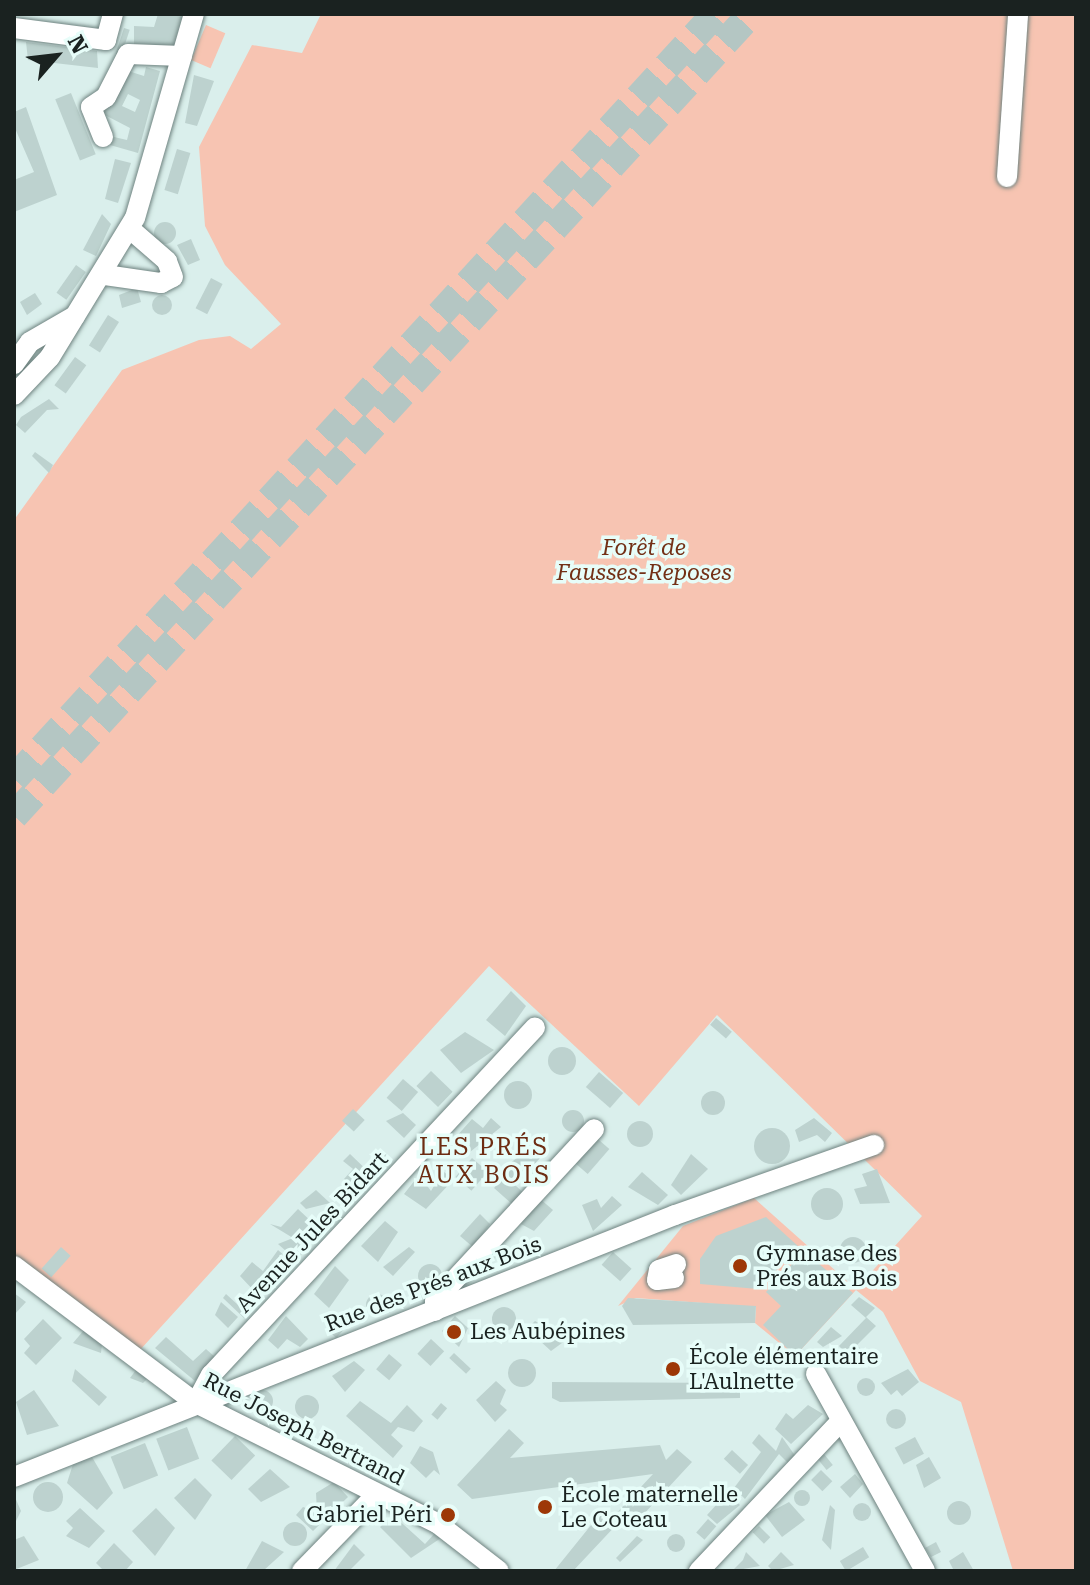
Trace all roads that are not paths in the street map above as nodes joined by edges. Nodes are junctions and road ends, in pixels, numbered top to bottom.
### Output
1 (113, 14) edge
2 (194, 14) edge
3 (1018, 14) edge
4 (14, 28) edge
5 (182, 56) junction
6 (103, 137) dead end
7 (1007, 177) dead end
8 (129, 228) junction
9 (105, 275) junction
10 (80, 313) junction
11 (14, 364) edge
12 (14, 395) edge
13 (535, 1028) dead end
14 (594, 1129) dead end
15 (874, 1145) dead end
16 (14, 1266) edge
17 (435, 1311) junction
18 (816, 1374) dead end
19 (196, 1403) junction
20 (840, 1422) junction
21 (14, 1477) edge
22 (377, 1494) junction
23 (494, 1569) edge
24 (302, 1571) edge
25 (699, 1571) edge
26 (925, 1571) edge

1 - 4 street
2 - 5 street
3 - 7 street
5 - 6 street
5 - 8 street
8 - 9 street
8 - 9 street
9 - 10 street
10 - 11 street
10 - 12 street
13 - 19 street, Avenue Jules Bidart
14 - 17 street
15 - 17 street, Rue des Prés aux Bois
16 - 19 street, Rue Joseph Bertrand
17 - 19 street, Rue des Prés aux Bois
18 - 20 street
19 - 21 street, Rue des Prés aux Bois
19 - 22 street, Rue Joseph Bertrand
20 - 25 street
20 - 26 street
22 - 23 street, Rue Joseph Bertrand
22 - 24 street

